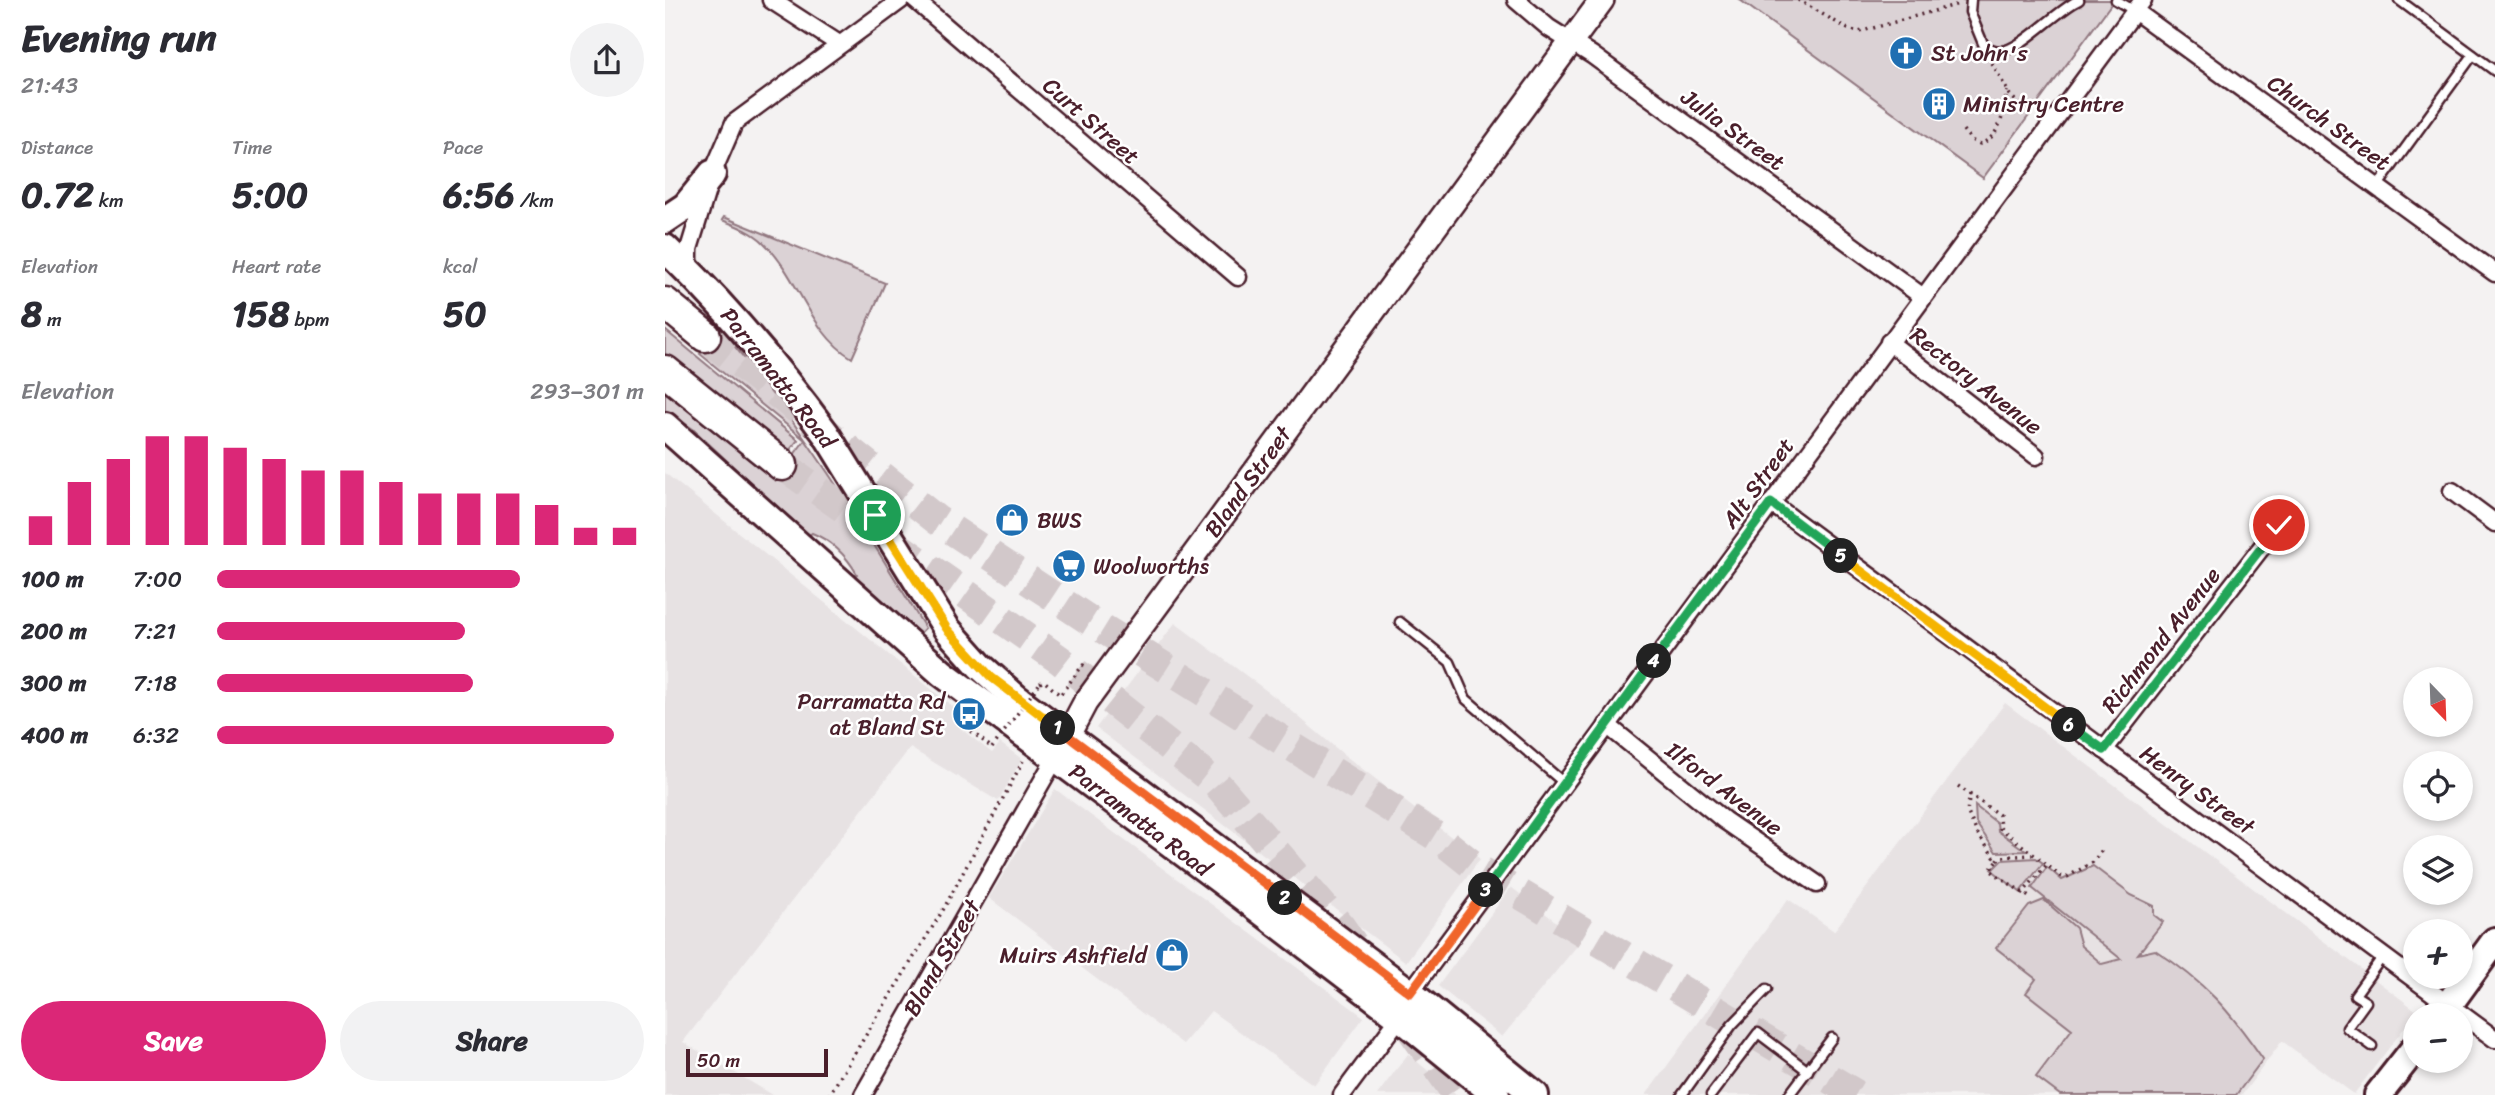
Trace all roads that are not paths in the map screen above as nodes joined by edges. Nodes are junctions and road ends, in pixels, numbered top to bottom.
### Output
1 (771, 0) edge
2 (901, 0) edge
3 (915, 0) edge
4 (1516, 0) edge
5 (1602, 0) edge
6 (1971, 0) edge
7 (2079, 0) edge
8 (2116, 0) edge
9 (2399, 0) edge
10 (2139, 6) edge
11 (1572, 42) junction
12 (839, 44) junction
13 (2473, 55) junction
14 (2495, 71) edge
15 (712, 174) junction
16 (2378, 187) junction
17 (665, 220) edge
18 (665, 248) edge
19 (689, 271) junction
20 (2495, 273) edge
21 (1238, 277) dead end
22 (1923, 297) junction
23 (665, 303) edge
24 (705, 336) tunnel mouth
25 (1889, 342) junction
26 (665, 371) edge
27 (665, 426) edge
28 (2036, 456) dead end
29 (782, 465) tunnel mouth
30 (2452, 491) dead end
31 (1771, 503) junction
32 (2495, 523) edge
33 (2279, 525) dead end
34 (1400, 622) dead end
35 (1607, 725) junction
36 (1062, 746) junction
37 (2104, 750) junction
38 (1564, 783) junction
39 (1817, 884) dead end
40 (2495, 941) edge
41 (2383, 956) junction
42 (1767, 989) dead end
43 (1410, 993) junction
44 (2437, 1003) edge
45 (2450, 1003) edge
46 (1400, 1017) junction
47 (2473, 1026) edge
48 (1832, 1038) dead end
49 (2495, 1039) edge
50 (2372, 1046) dead end
51 (2403, 1063) edge
52 (1808, 1071) junction
53 (863, 1095) edge
54 (1342, 1095) edge
55 (1496, 1095) edge
56 (1535, 1095) edge
57 (1682, 1095) edge
58 (1711, 1095) edge
59 (1789, 1095) edge
60 (2378, 1095) edge

1 - 12 street
2 - 12 street
3 - 21 street, Curt Street
4 - 11 street, Julia Street
5 - 11 street, Bland Street
6 - 7 lane
8 - 10 lane
9 - 13 lane
10 - 16 street, Church Street
10 - 22 street, Alt Street
11 - 22 street, Julia Street
11 - 36 street, Bland Street
12 - 15 street
13 - 14 lane
13 - 16 lane
15 - 17 main road
15 - 19 street
16 - 20 street, Church Street
18 - 19 main road, Parramatta Road
19 - 36 main road, Parramatta Road
22 - 25 street, Alt Street
23 - 24 highway
25 - 28 street, Rectory Avenue
25 - 31 street, Alt Street
26 - 29 highway
27 - 36 main road, Parramatta Road
30 - 32 street
31 - 35 street, Alt Street
31 - 37 street, Henry Street
33 - 37 street, Richmond Avenue
34 - 38 lane
35 - 38 street, Alt Street
35 - 39 street, Ilford Avenue
36 - 43 main road, Parramatta Road
36 - 46 main road, Parramatta Road
36 - 53 street, Bland Street
37 - 41 street, Henry Street
38 - 43 street, Alt Street
40 - 45 main road
41 - 44 street, Henry Street
41 - 50 lane
42 - 57 lane
43 - 56 main road, Parramatta Road
46 - 54 street
46 - 55 main road, Parramatta Road
47 - 49 street, Henry Street
48 - 52 lane
51 - 60 main road
52 - 58 lane
52 - 59 lane

